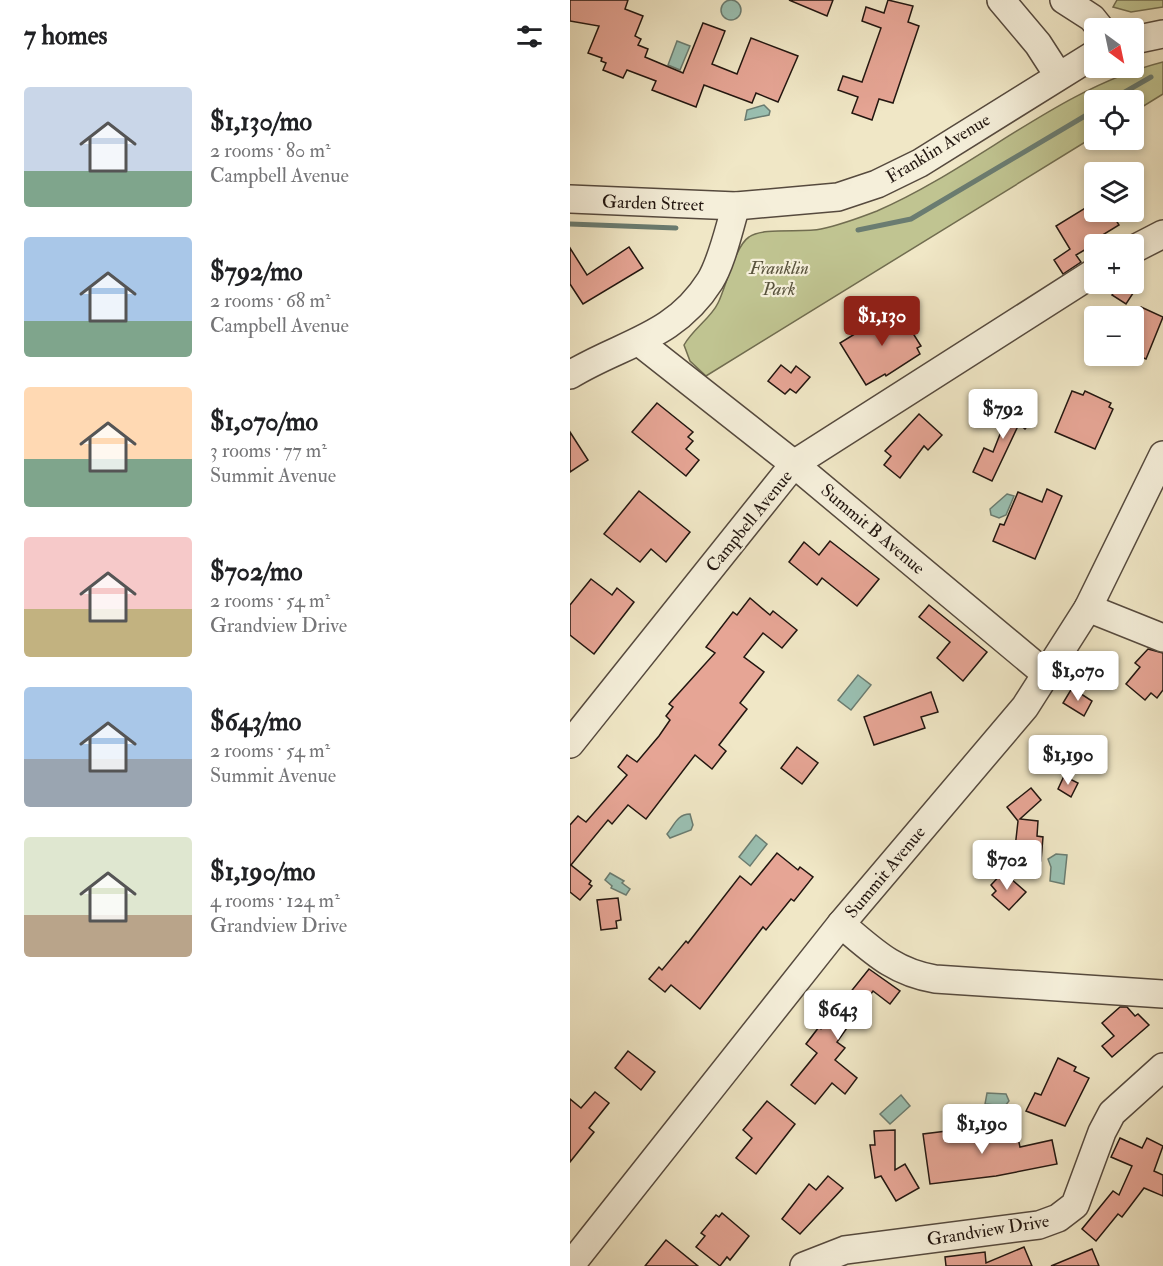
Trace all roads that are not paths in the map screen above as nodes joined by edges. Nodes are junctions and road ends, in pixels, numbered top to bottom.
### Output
1 (1001, 0) edge
2 (1065, 0) edge
3 (1104, 0) edge
4 (1092, 18) edge
5 (1105, 18) edge
6 (1163, 34) edge
7 (1144, 38) edge
8 (1084, 60) edge
9 (1058, 75) junction
10 (570, 200) edge
11 (736, 206) junction
12 (1163, 234) edge
13 (1144, 244) edge
14 (1084, 279) edge
15 (639, 342) junction
16 (570, 375) edge
17 (1163, 455) edge
18 (794, 464) junction
19 (1088, 608) junction
20 (1163, 638) edge
21 (1047, 675) junction
22 (570, 744) edge
23 (841, 924) junction
24 (1163, 994) edge
25 (1163, 1067) edge
26 (570, 1266) edge
27 (804, 1266) edge

1 - 9 street
2 - 4 street
3 - 5 street
6 - 7 street
8 - 9 street, Franklin Avenue
9 - 11 street, Franklin Avenue
10 - 11 street, Garden Street
11 - 15 street
12 - 13 street
14 - 18 street, Campbell Avenue
15 - 16 street
15 - 18 street, Summit B Avenue
17 - 19 street, Summit Avenue
18 - 21 street, Summit B Avenue
18 - 22 street, Campbell Avenue
19 - 20 street
19 - 21 street, Summit Avenue
21 - 23 street, Summit Avenue
23 - 24 street
23 - 26 street, Summit Avenue
25 - 27 street, Grandview Drive

